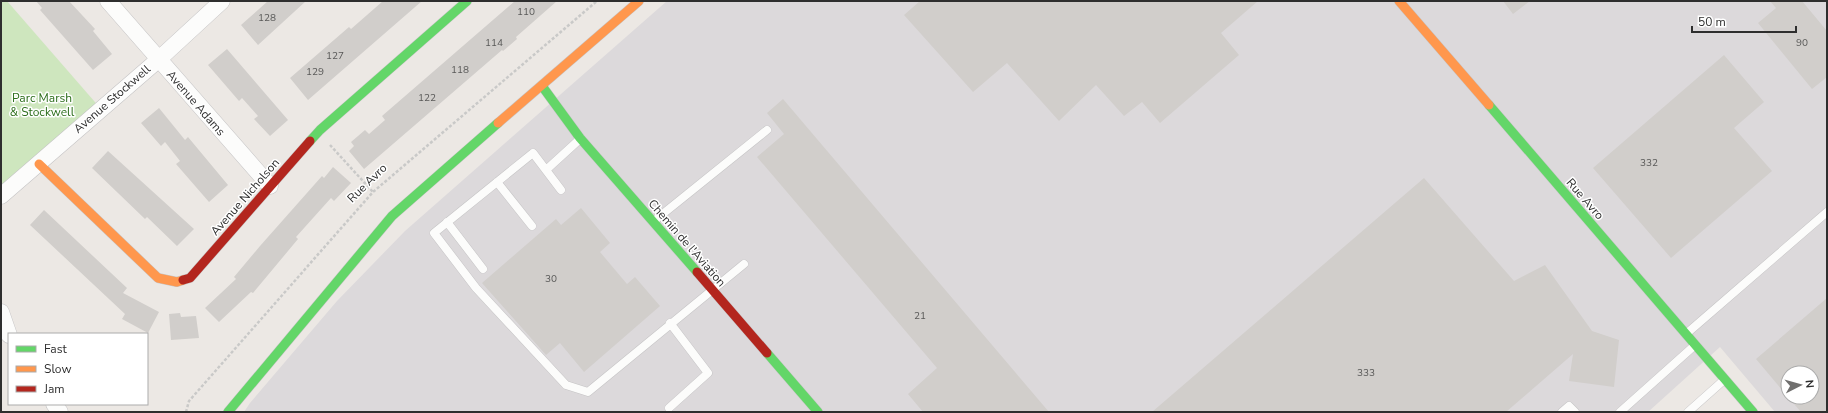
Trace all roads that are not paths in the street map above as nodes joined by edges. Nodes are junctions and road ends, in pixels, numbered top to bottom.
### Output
1 (108, 1) edge
2 (222, 1) edge
3 (467, 1) edge
4 (639, 1) edge
5 (1398, 1) edge
6 (158, 60) junction
7 (542, 86) junction
8 (767, 130) dead end
9 (580, 138) junction
10 (38, 164) junction
11 (546, 170) junction
12 (497, 182) junction
13 (270, 186) junction
14 (561, 190) dead end
15 (1, 196) edge
16 (1827, 212) edge
17 (653, 221) junction
18 (447, 222) junction
19 (532, 226) dead end
20 (744, 264) dead end
21 (483, 269) dead end
22 (713, 290) junction
23 (1, 312) edge
24 (670, 323) junction
25 (6, 333) edge
26 (1686, 334) junction
27 (1695, 345) junction
28 (1725, 380) junction
29 (669, 408) dead end
30 (228, 412) edge
31 (818, 412) edge
32 (1562, 412) edge
33 (1575, 412) edge
34 (1620, 412) edge
35 (1688, 412) edge
36 (1753, 412) edge

1 - 6 street, Avenue Adams
2 - 6 street, Avenue Stockwell
3 - 13 street, Avenue Nicholson
4 - 7 street
5 - 26 street, Rue Avro
6 - 10 street, Avenue Stockwell
6 - 13 street, Avenue Adams
7 - 9 street, Chemin de l'Aviation
7 - 30 street
8 - 17 lane
9 - 11 lane
9 - 17 street, Chemin de l'Aviation
10 - 13 street, Avenue Nicholson
10 - 15 street, Avenue Stockwell
11 - 12 lane
11 - 14 lane
12 - 18 lane
12 - 19 lane
16 - 26 lane
17 - 22 street, Chemin de l'Aviation
18 - 21 lane
18 - 24 lane
20 - 22 lane
22 - 24 lane
22 - 31 street, Chemin de l'Aviation
23 - 25 street
24 - 29 lane
26 - 27 street, Rue Avro
27 - 28 street, Rue Avro
27 - 34 lane
28 - 35 lane
28 - 36 street, Rue Avro
32 - 33 lane

